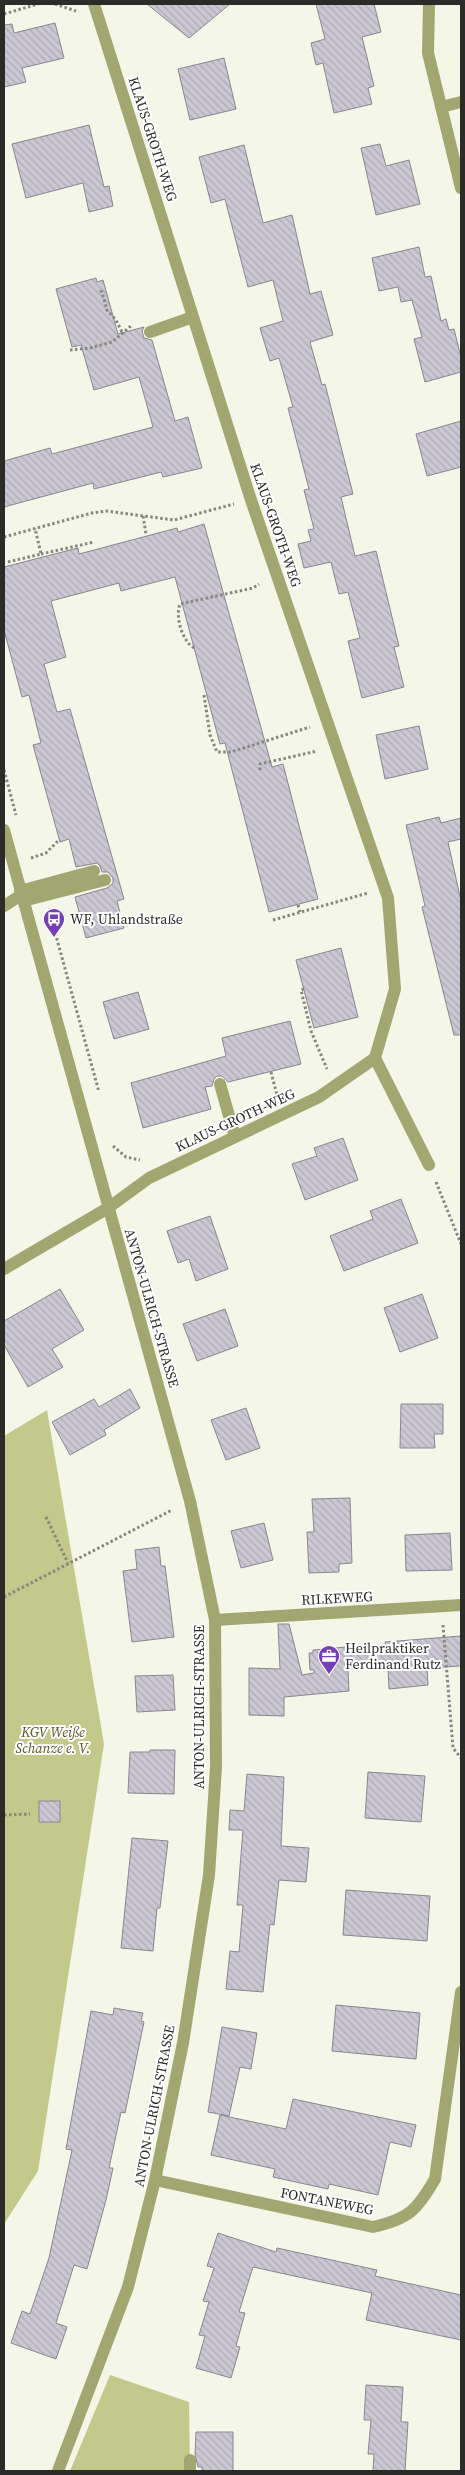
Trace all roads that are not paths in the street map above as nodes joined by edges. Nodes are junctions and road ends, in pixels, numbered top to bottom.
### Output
1 (94, 4) edge
2 (429, 4) edge
3 (461, 102) edge
4 (440, 107) junction
5 (461, 188) edge
6 (193, 318) junction
7 (150, 332) dead end
8 (4, 830) edge
9 (94, 871) dead end
10 (105, 880) dead end
11 (42, 890) junction
12 (21, 896) junction
13 (4, 906) edge
14 (375, 1058) junction
15 (220, 1084) dead end
16 (235, 1137) junction
17 (430, 1165) road end
18 (108, 1208) junction
19 (4, 1269) edge
20 (461, 1605) edge
21 (215, 1620) junction
22 (461, 1992) edge
23 (155, 2180) junction
24 (58, 2471) edge

1 - 6 street, KLAUS-GROTH-WEG
2 - 4 street
3 - 4 street
4 - 5 street
6 - 7 street
6 - 14 street, KLAUS-GROTH-WEG
8 - 12 street, ANTON-ULRICH-STRASSE
9 - 11 street
10 - 11 street
11 - 12 street
12 - 13 street
12 - 18 street, ANTON-ULRICH-STRASSE
14 - 16 street, KLAUS-GROTH-WEG
14 - 17 street
15 - 16 street
16 - 18 street, KLAUS-GROTH-WEG
18 - 19 street, KLAUS-GROTH-WEG
18 - 21 street, ANTON-ULRICH-STRASSE
20 - 21 street, RILKEWEG
21 - 23 street, ANTON-ULRICH-STRASSE
22 - 23 street, FONTANEWEG
23 - 24 street, ANTON-ULRICH-STRASSE

